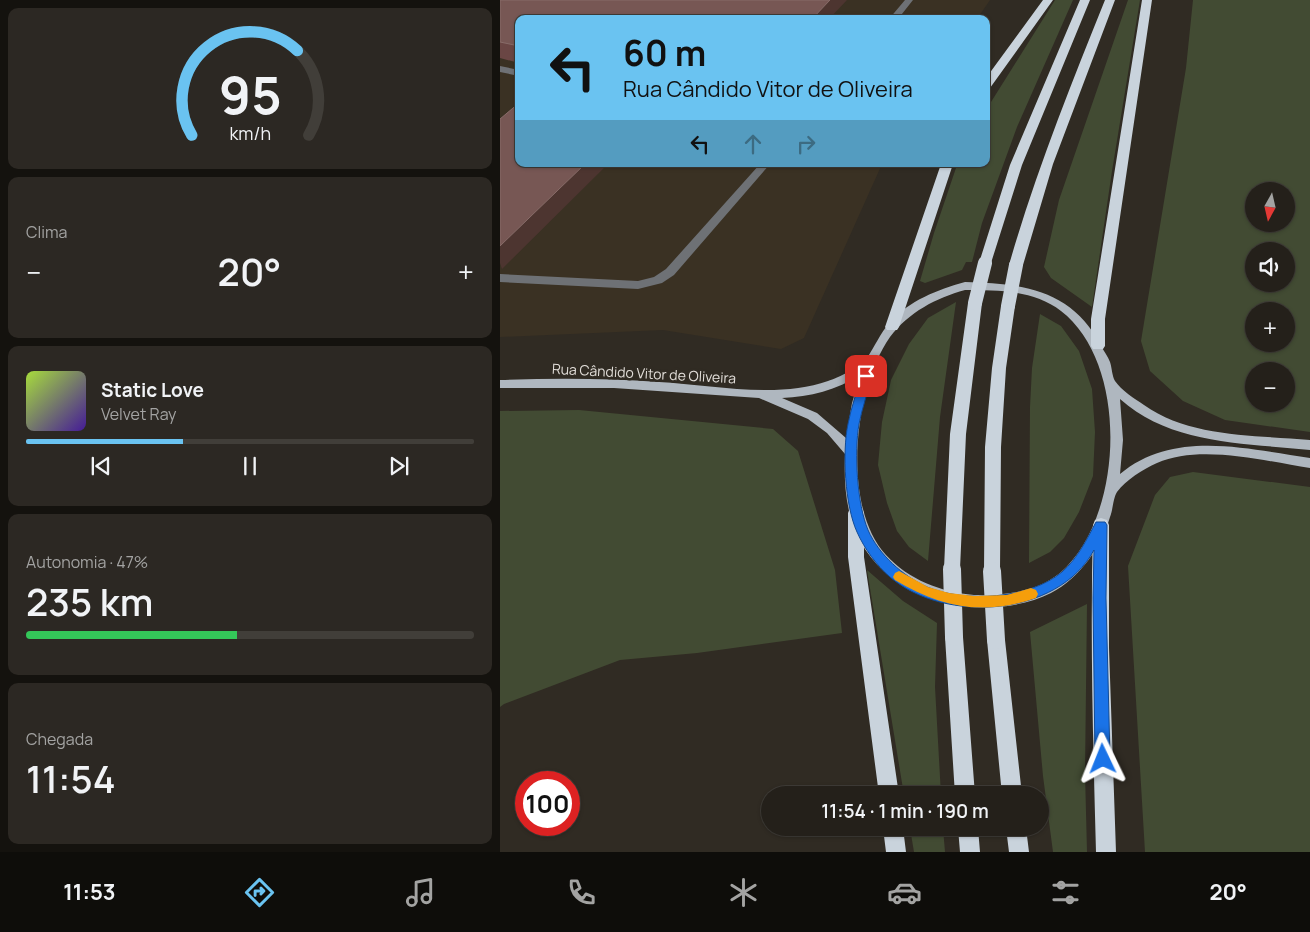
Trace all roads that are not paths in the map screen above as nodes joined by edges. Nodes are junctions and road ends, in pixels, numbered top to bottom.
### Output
1 (910, 0) edge
2 (1048, 0) edge
3 (1085, 0) edge
4 (1110, 0) edge
5 (1147, 0) edge
6 (897, 15) edge
7 (500, 69) edge
8 (515, 72) edge
9 (990, 80) edge
10 (762, 167) edge
11 (946, 167) edge
12 (500, 278) edge
13 (892, 327) junction
14 (1098, 346) junction
15 (871, 362) junction
16 (503, 382) edge
17 (1110, 384) junction
18 (757, 394) junction
19 (1310, 445) edge
20 (851, 452) junction
21 (1310, 463) edge
22 (1112, 489) junction
23 (856, 513) junction
24 (1101, 525) junction
25 (888, 786) edge
26 (964, 786) edge
27 (1011, 786) edge
28 (894, 836) edge
29 (969, 836) edge
30 (1017, 836) edge
31 (896, 852) edge
32 (970, 852) edge
33 (1019, 852) edge
34 (1106, 852) edge

1 - 6 lane
2 - 9 highway
3 - 26 highway, bridge
4 - 27 highway, bridge
5 - 14 highway
7 - 8 lane
10 - 12 lane
11 - 13 highway
13 - 14 main road, Rua Cândido Vitor de Oliveira
13 - 15 main road, Rua Cândido Vitor de Oliveira
14 - 17 main road, Rua Cândido Vitor de Oliveira
15 - 18 main road, Rua Cândido Vitor de Oliveira
15 - 20 main road, Rua Cândido Vitor de Oliveira
16 - 18 main road, Rua Cândido Vitor de Oliveira
17 - 19 main road
17 - 22 main road, Rua Cândido Vitor de Oliveira
18 - 20 main road, Rua Cândido Vitor de Oliveira
20 - 23 main road, Rua Cândido Vitor de Oliveira
21 - 22 main road
22 - 24 main road, Rua Cândido Vitor de Oliveira
23 - 24 main road, Rua Cândido Vitor de Oliveira
23 - 25 highway
24 - 34 highway
28 - 31 highway
29 - 32 highway
30 - 33 highway

